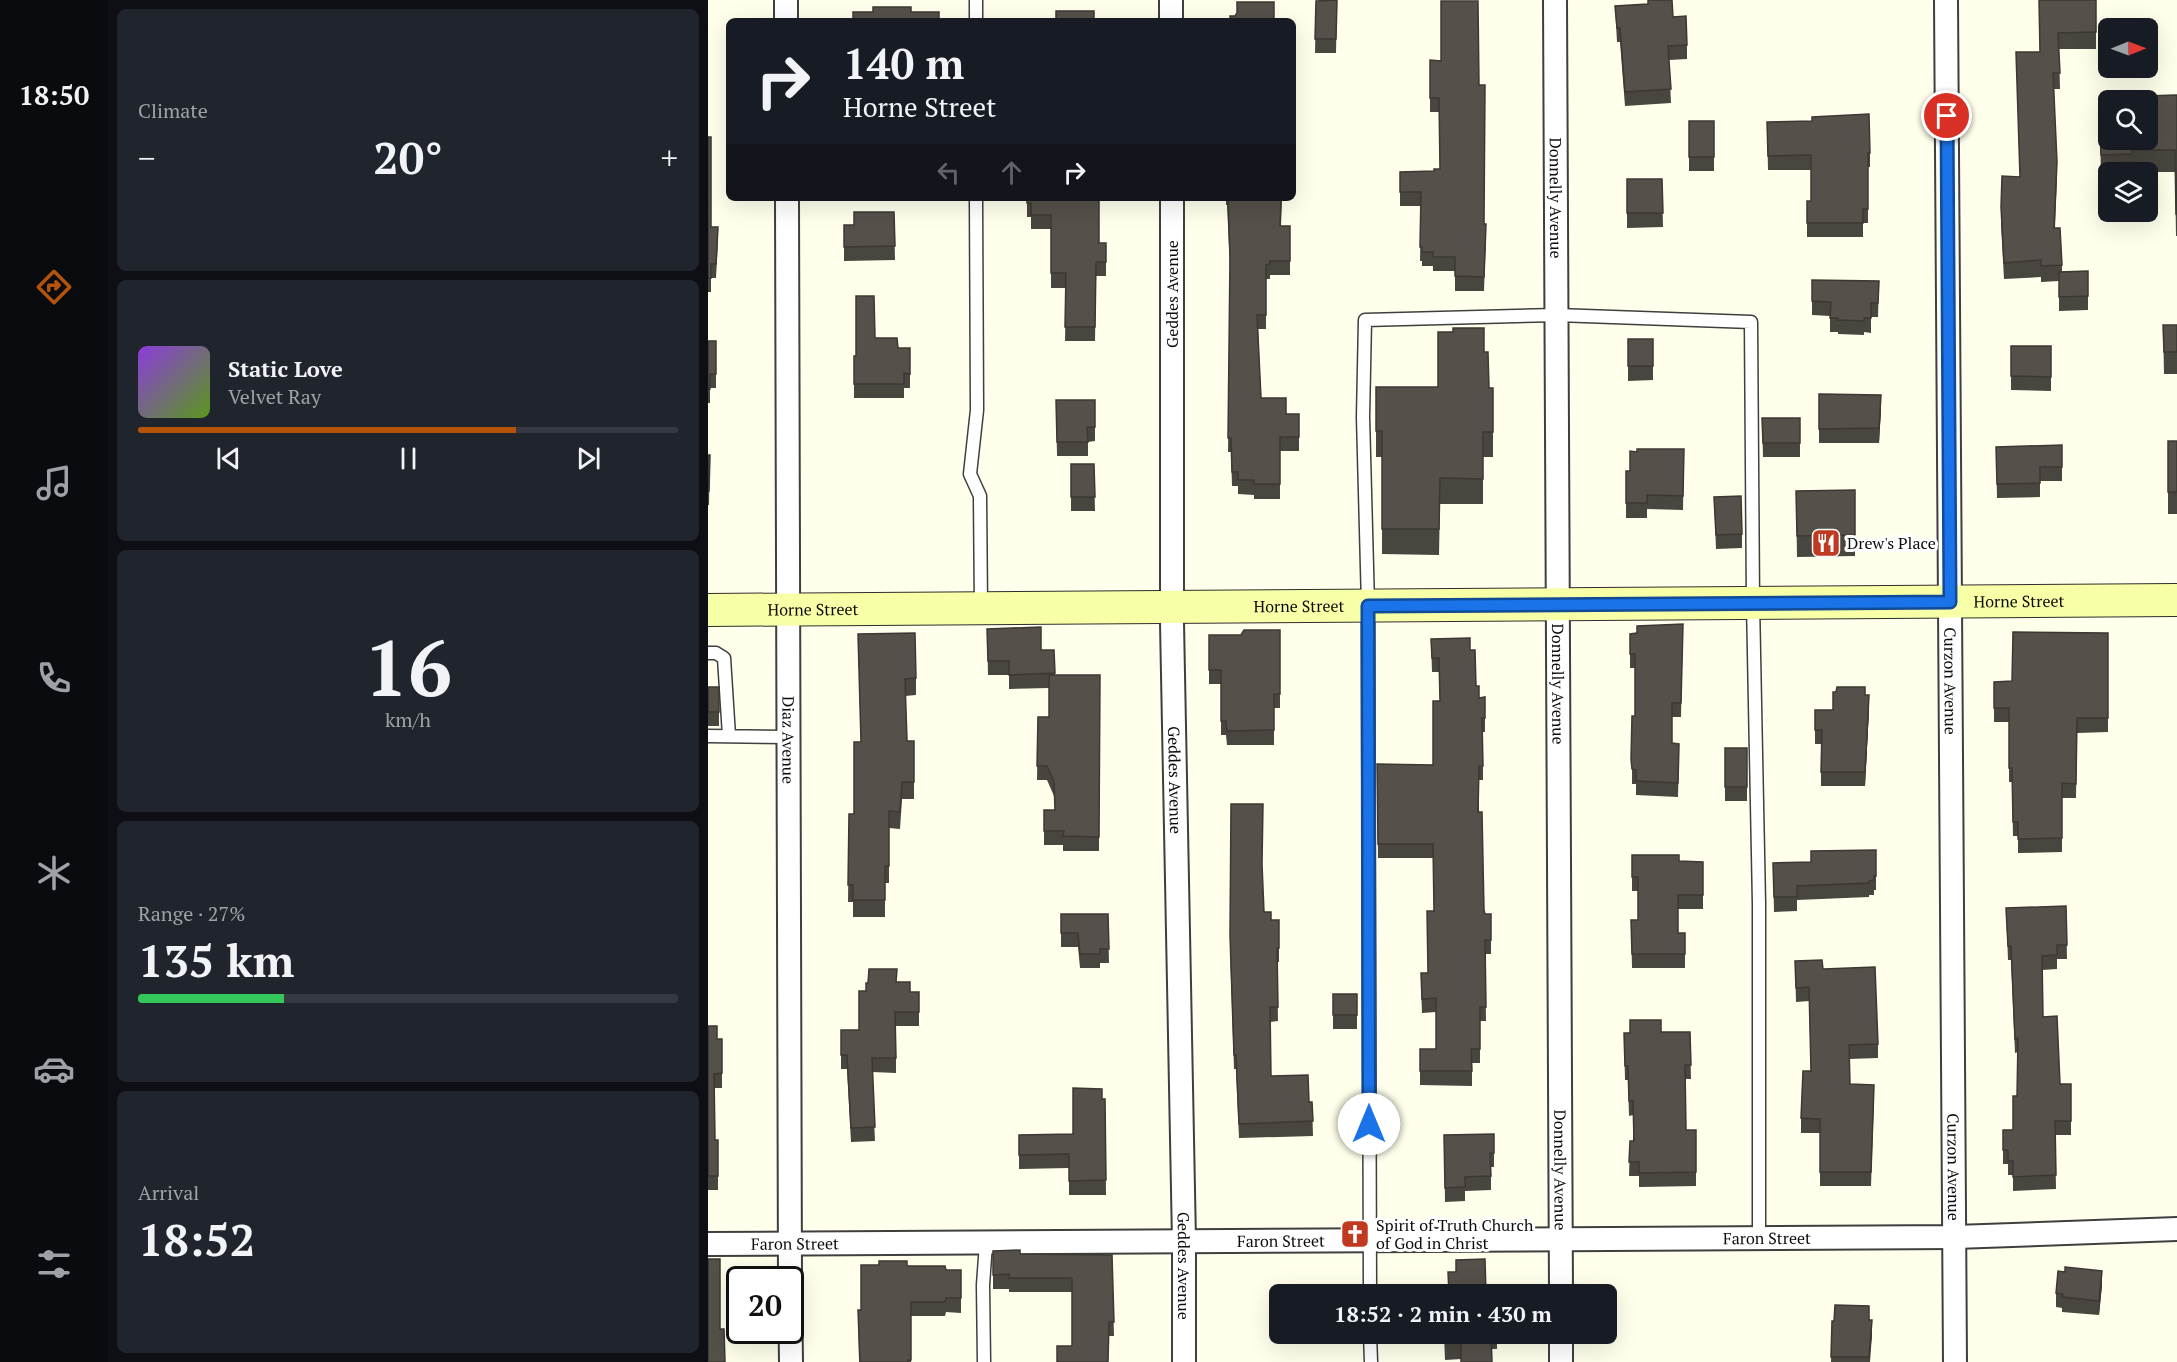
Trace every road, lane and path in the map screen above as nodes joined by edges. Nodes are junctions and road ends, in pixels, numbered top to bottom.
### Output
1 (786, 0) edge
2 (976, 0) edge
3 (1171, 0) edge
4 (1555, 0) edge
5 (1946, 0) edge
6 (786, 18) edge
7 (976, 18) edge
8 (1171, 18) edge
9 (787, 201) edge
10 (976, 201) edge
11 (1172, 201) edge
12 (1557, 315) junction
13 (2177, 600) edge
14 (1950, 602) junction
15 (1753, 603) junction
16 (1558, 604) junction
17 (1172, 606) junction
18 (1368, 606) junction
19 (981, 608) junction
20 (788, 609) junction
21 (708, 610) edge
22 (708, 653) edge
23 (708, 736) edge
24 (729, 736) junction
25 (789, 736) junction
26 (2177, 1229) edge
27 (1954, 1237) junction
28 (1759, 1238) junction
29 (1560, 1239) junction
30 (1370, 1240) junction
31 (1184, 1241) junction
32 (986, 1242) junction
33 (708, 1244) edge
34 (790, 1244) junction
35 (790, 1266) edge
36 (1370, 1284) edge
37 (1561, 1284) edge
38 (791, 1344) edge
39 (1371, 1344) edge
40 (1561, 1344) edge
41 (791, 1362) edge
42 (984, 1362) edge
43 (1184, 1362) edge
44 (1371, 1362) edge
45 (1561, 1362) edge
46 (1955, 1362) edge

1 - 6 street
2 - 7 lane
3 - 8 street
4 - 12 street, Donnelly Avenue
5 - 14 street, Curzon Avenue
9 - 20 street, Diaz Avenue
10 - 19 lane
11 - 17 street, Geddes Avenue
12 - 15 lane
12 - 16 street, Donnelly Avenue
12 - 18 lane
13 - 14 street, Horne Street
14 - 15 street, Horne Street
14 - 27 street, Curzon Avenue
15 - 16 street, Horne Street
15 - 28 lane
16 - 18 street, Horne Street
16 - 29 street, Donnelly Avenue
17 - 18 street, Horne Street
17 - 19 street, Horne Street
17 - 31 street, Geddes Avenue
18 - 30 lane
19 - 20 street, Horne Street
20 - 21 street, Horne Street
20 - 25 street, Diaz Avenue
22 - 24 lane
23 - 24 lane
24 - 25 lane
25 - 34 street, Diaz Avenue
26 - 27 street, Faron Street
27 - 28 street, Faron Street
27 - 46 street, Curzon Avenue
28 - 29 street, Faron Street
29 - 30 street, Faron Street
29 - 37 street, Donnelly Avenue
30 - 31 street, Faron Street
30 - 36 lane
31 - 32 street, Faron Street
31 - 43 street, Geddes Avenue
32 - 34 street, Faron Street
32 - 42 lane
33 - 34 street, Faron Street
34 - 35 street, Diaz Avenue
38 - 41 street
39 - 44 lane
40 - 45 street

